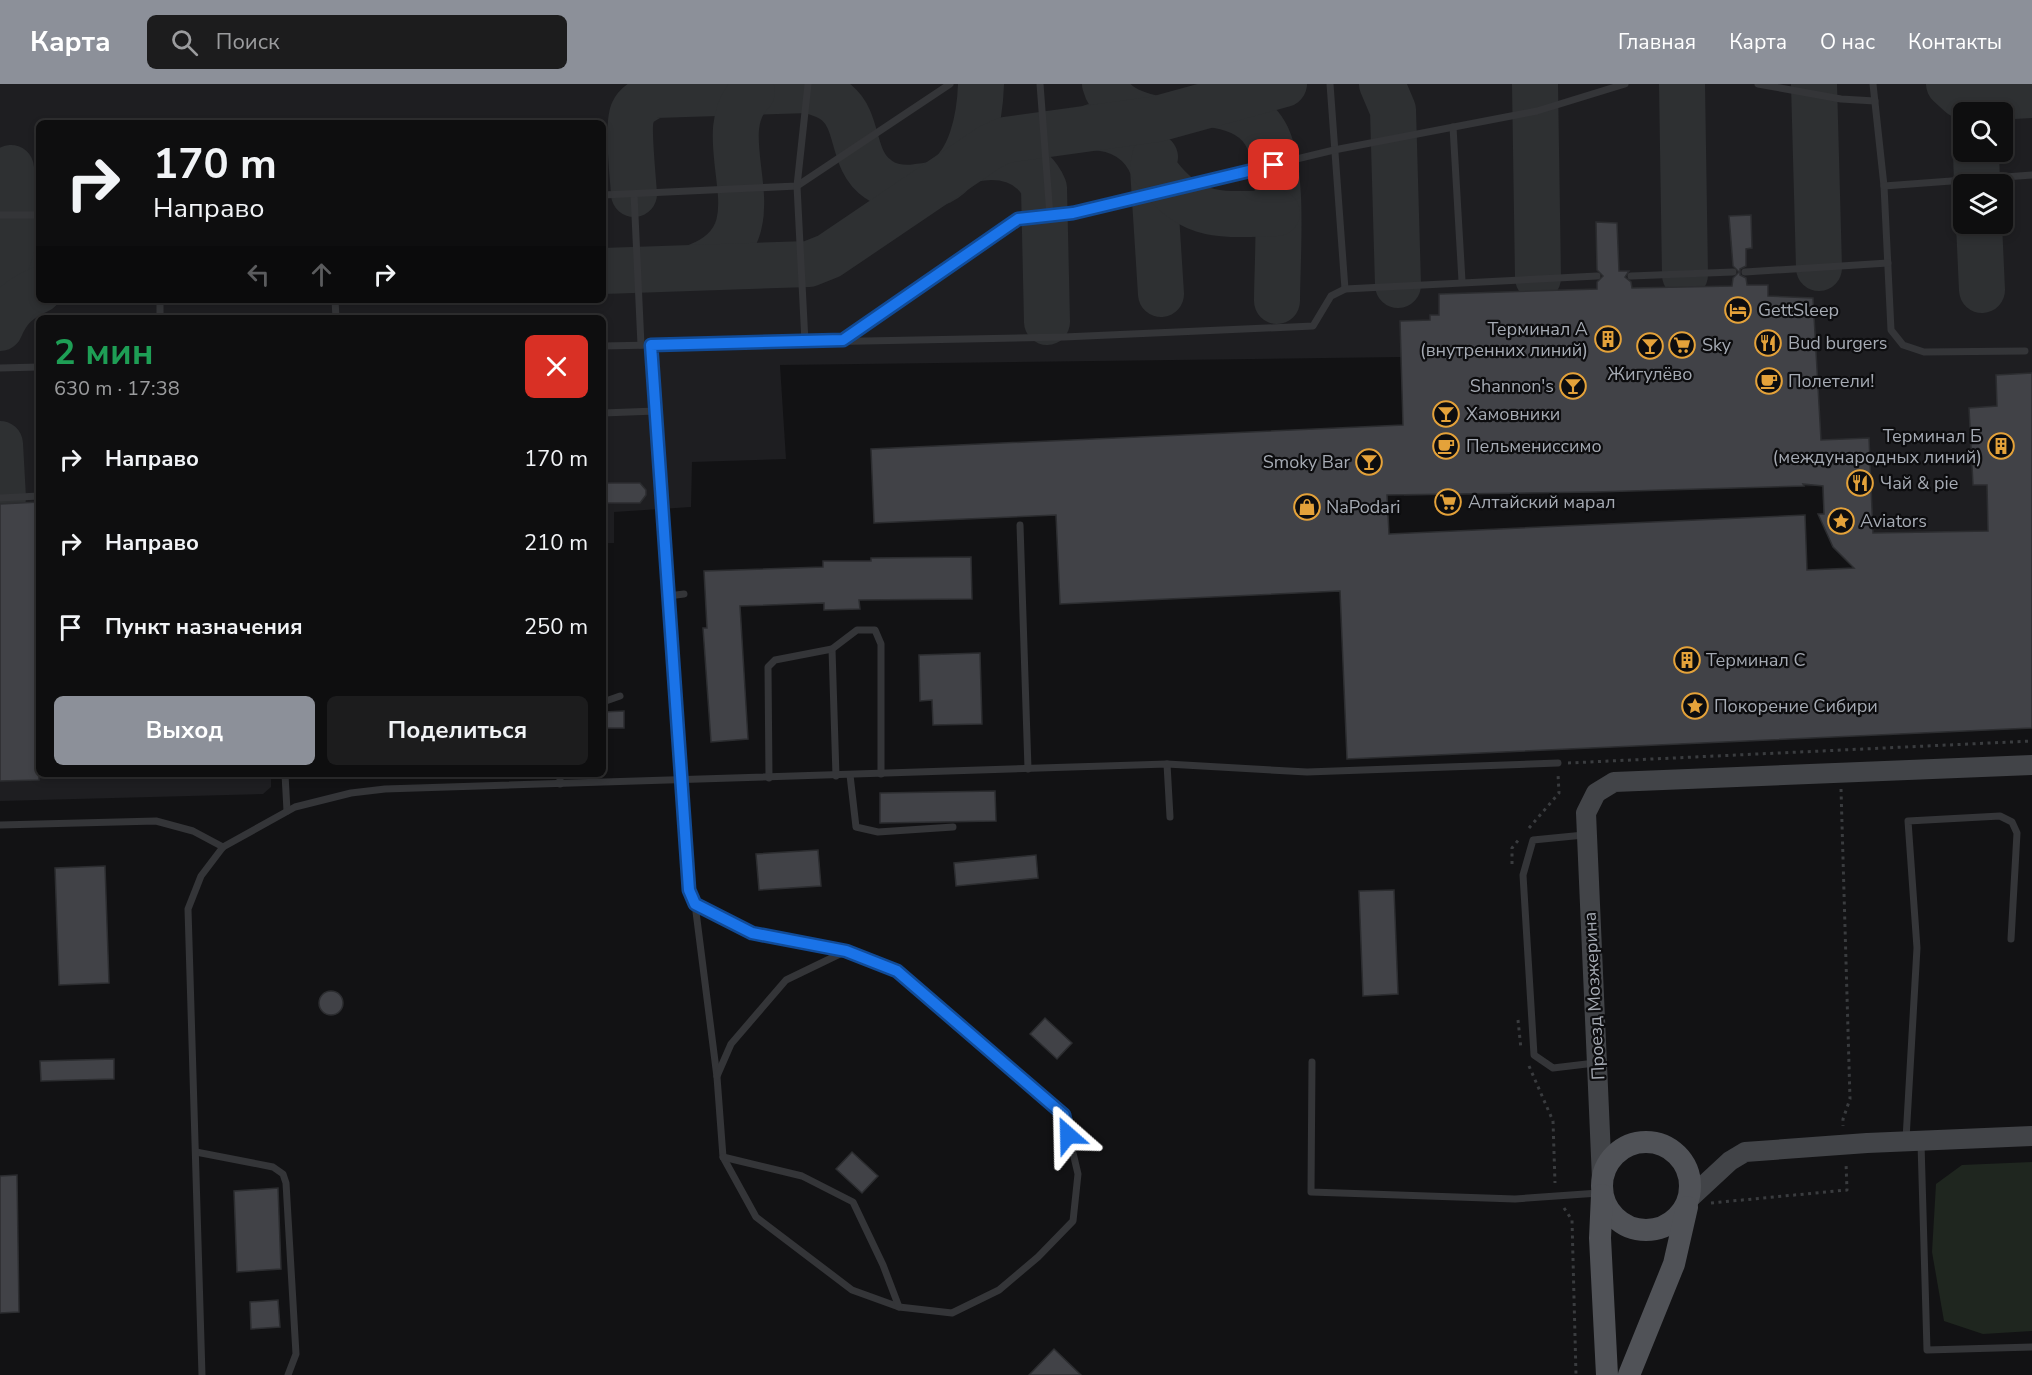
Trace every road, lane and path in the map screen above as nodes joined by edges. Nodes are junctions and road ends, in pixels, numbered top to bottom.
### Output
1 (808, 84) edge
2 (950, 84) edge
3 (1040, 84) edge
4 (1330, 84) edge
5 (1625, 84) edge
6 (1758, 84) edge
7 (1873, 84) edge
8 (1875, 101) junction
9 (1453, 127) junction
10 (1334, 150) junction
11 (2032, 175) edge
12 (797, 186) junction
13 (1884, 186) junction
14 (634, 194) junction
15 (606, 195) edge
16 (36, 214) edge
17 (0, 215) edge
18 (1050, 216) junction
19 (1888, 263) junction
20 (1733, 272) dead end
21 (1745, 272) dead end
22 (1597, 276) dead end
23 (1631, 276) dead end
24 (1462, 281) junction
25 (1345, 289) junction
26 (843, 340) junction
27 (805, 342) junction
28 (640, 345) junction
29 (651, 345) junction
30 (606, 346) edge
31 (2025, 351) dead end
32 (36, 367) edge
33 (0, 368) edge
34 (656, 411) junction
35 (606, 413) edge
36 (36, 496) edge
37 (0, 498) edge
38 (1020, 525) dead end
39 (684, 594) dead end
40 (668, 596) junction
41 (832, 649) junction
42 (620, 696) dead end
43 (606, 701) edge
44 (2032, 741) edge
45 (1840, 750) junction
46 (1557, 763) joint
47 (1167, 764) junction
48 (2032, 765) edge
49 (1028, 769) junction
50 (1841, 772) junction
51 (881, 774) junction
52 (836, 776) junction
53 (850, 776) junction
54 (285, 777) edge
55 (560, 777) edge
56 (770, 778) junction
57 (680, 782) junction
58 (560, 784) junction
59 (287, 811) junction
60 (1170, 817) dead end
61 (0, 825) edge
62 (953, 827) dead end
63 (1587, 835) junction
64 (223, 847) junction
65 (695, 904) junction
66 (2011, 939) dead end
67 (846, 951) junction
68 (1312, 1062) dead end
69 (1597, 1062) junction
70 (717, 1077) junction
71 (2032, 1136) edge
72 (1913, 1141) junction
73 (1845, 1145) junction
74 (196, 1152) junction
75 (723, 1157) junction
76 (1602, 1186) junction
77 (1700, 1201) junction
78 (899, 1307) junction
79 (2032, 1347) edge
80 (202, 1375) edge
81 (288, 1375) edge
82 (1607, 1375) edge
83 (1629, 1375) edge

1 - 12 lane
2 - 12 lane
3 - 18 lane
4 - 10 lane
5 - 9 lane
6 - 8 lane
7 - 8 lane
8 - 13 lane
9 - 10 lane
9 - 24 lane
10 - 18 lane
10 - 25 lane
11 - 13 lane
12 - 14 lane
12 - 27 lane
13 - 19 lane
14 - 15 lane
14 - 28 lane
16 - 17 lane
18 - 26 lane
19 - 21 lane
19 - 31 lane
20 - 23 lane
22 - 24 lane
24 - 25 lane
25 - 26 lane
26 - 27 lane
27 - 29 lane
28 - 29 lane
28 - 30 lane
29 - 34 lane
32 - 33 lane
34 - 35 lane
34 - 40 lane
36 - 37 lane
38 - 49 lane
39 - 40 lane
40 - 57 lane
41 - 51 lane
41 - 52 lane
41 - 56 lane
42 - 43 lane
44 - 45 path
45 - 46 path
45 - 50 path
46 - 47 lane
47 - 49 lane
47 - 60 lane
48 - 50 street
49 - 51 lane
50 - 63 street, Проезд Мозжерина
50 - 73 path
51 - 53 lane
52 - 53 lane
52 - 56 lane
53 - 62 lane
54 - 59 lane
55 - 58 lane
56 - 57 lane
57 - 58 lane
57 - 65 lane
58 - 59 lane
59 - 64 lane
61 - 64 lane
63 - 69 street, Проезд Мозжерина
63 - 69 lane
64 - 74 lane
65 - 67 lane
65 - 70 lane
66 - 72 lane
67 - 70 lane
67 - 78 lane
68 - 76 lane
69 - 76 street, Проезд Мозжерина
70 - 75 lane
71 - 72 street
72 - 73 street
72 - 79 lane
73 - 77 street
73 - 77 path
74 - 80 lane
74 - 81 lane
75 - 78 lane
75 - 78 lane
76 - 77 main road, Проезд Мозжерина
76 - 77 main road
76 - 82 main road
77 - 83 main road

